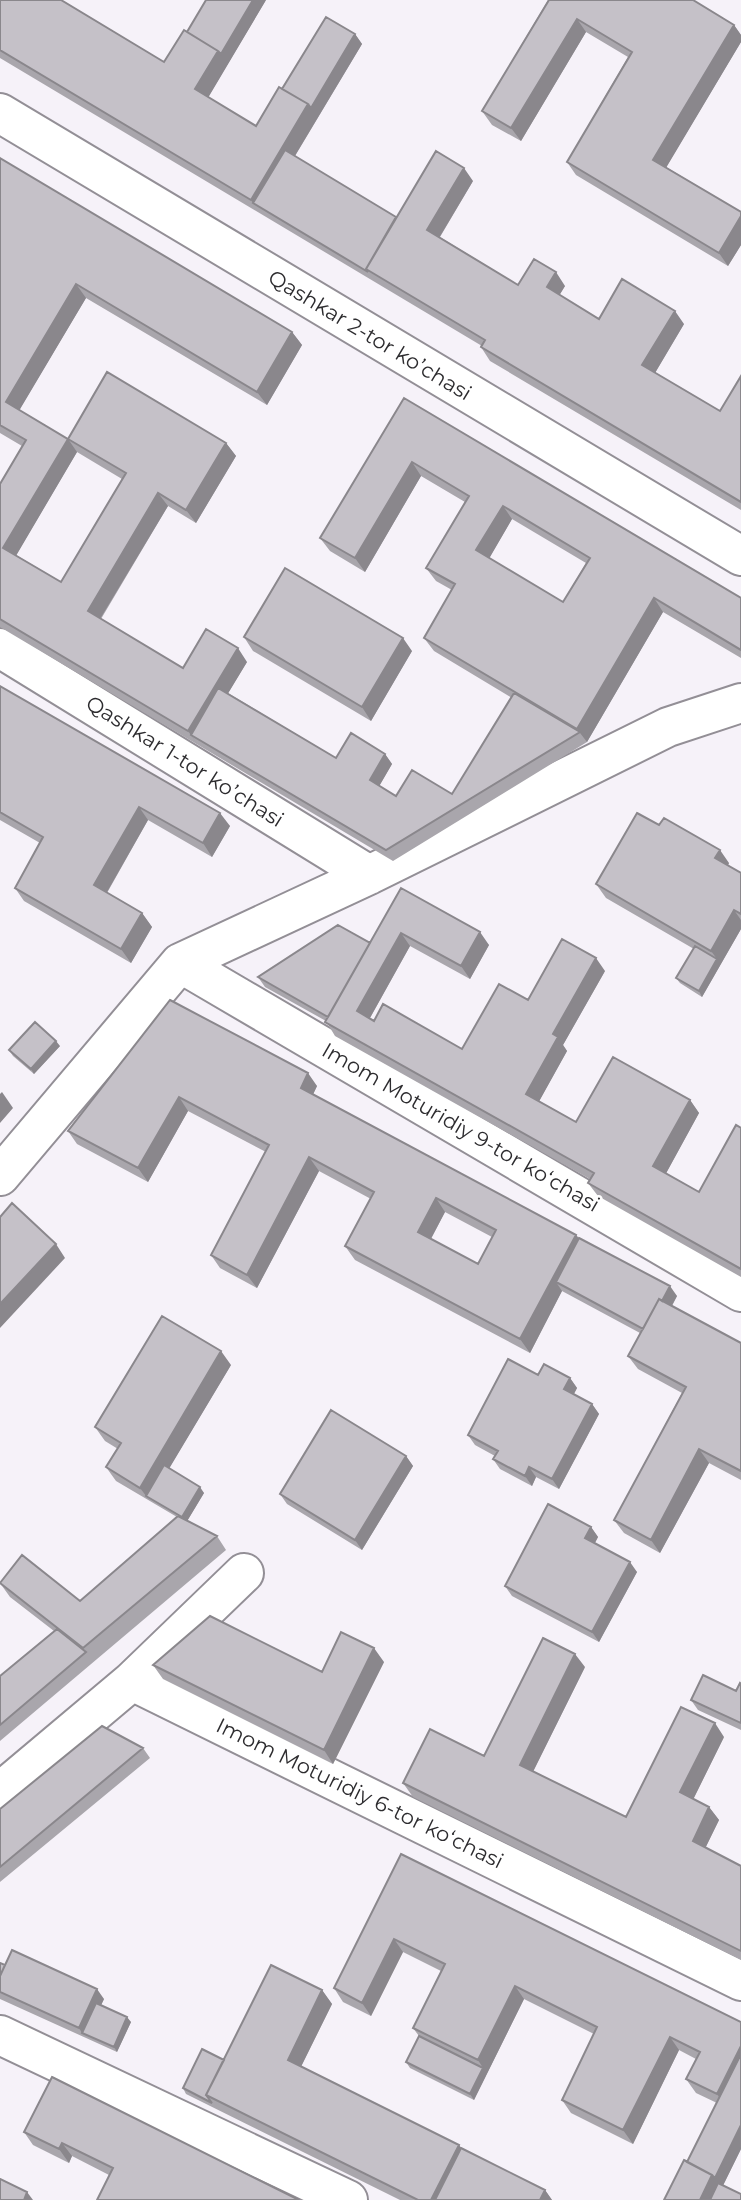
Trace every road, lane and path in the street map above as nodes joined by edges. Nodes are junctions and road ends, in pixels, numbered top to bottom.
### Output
1 (0, 113) edge
2 (741, 556) edge
3 (0, 648) edge
4 (741, 704) edge
5 (369, 875) junction
6 (180, 963) junction
7 (0, 1176) edge
8 (741, 1292) edge
9 (244, 1573) dead end
10 (132, 1681) junction
11 (0, 1792) edge
12 (741, 1981) edge
13 (0, 2035) edge
14 (348, 2200) edge

1 - 2 street, Qashkar 2-tor koʼchasi
3 - 5 street, Qashkar 1-tor koʼchasi
4 - 5 street
5 - 6 street
6 - 7 street
6 - 8 street, Imom Moturidiy 9-tor koʻchasi
9 - 10 street
10 - 11 street
10 - 12 street, Imom Moturidiy 6-tor koʻchasi
13 - 14 street

